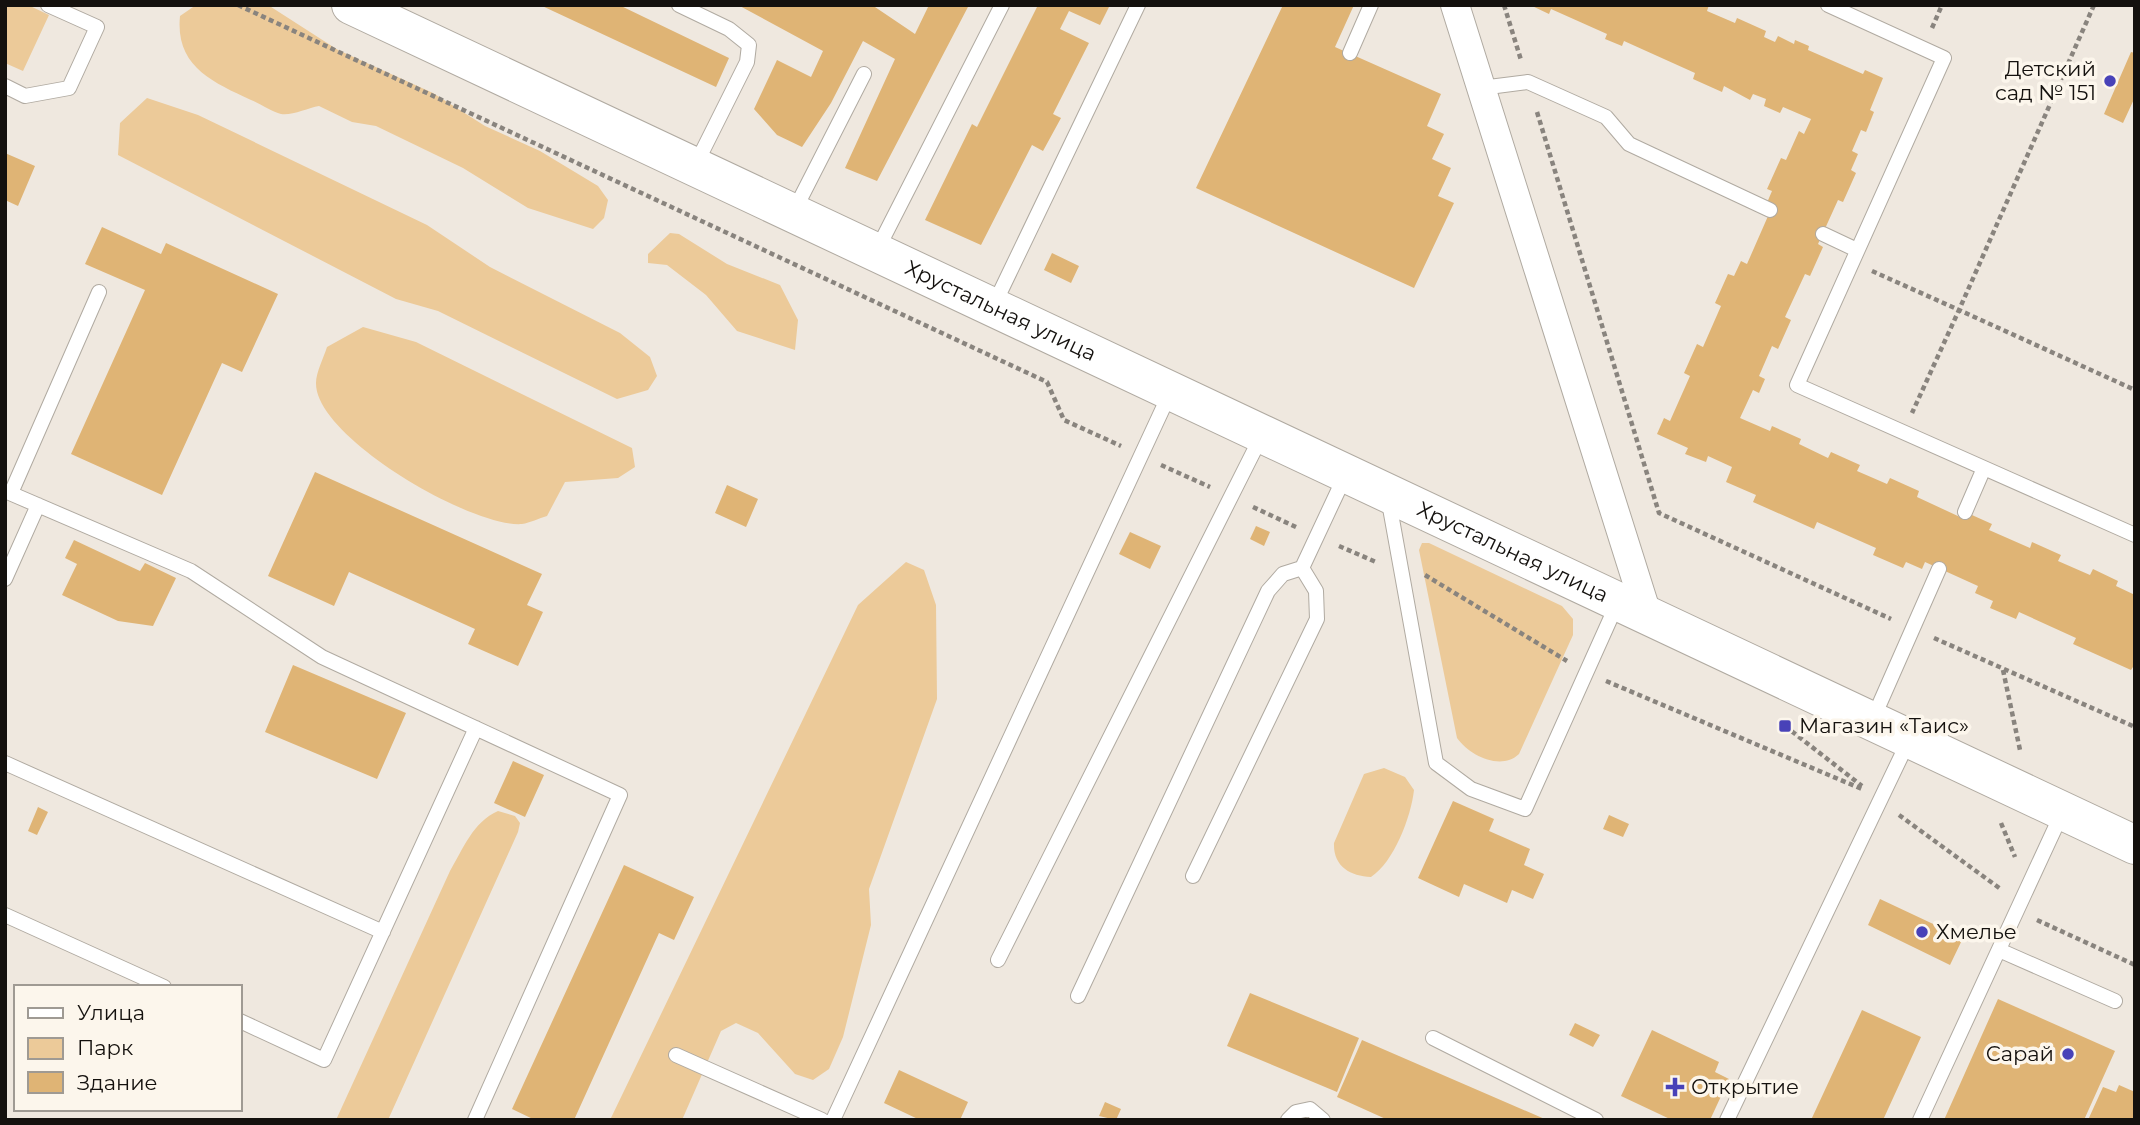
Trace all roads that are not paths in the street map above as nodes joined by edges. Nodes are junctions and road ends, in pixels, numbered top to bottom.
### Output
1 (48, 5) edge
2 (351, 5) edge
3 (679, 5) edge
4 (1002, 5) edge
5 (1138, 5) edge
6 (1371, 5) edge
7 (1455, 5) edge
8 (1828, 5) edge
9 (1350, 53) dead end
10 (864, 74) dead end
11 (5, 86) edge
12 (1481, 88) junction
13 (695, 168) junction
14 (1770, 210) dead end
15 (793, 214) junction
16 (1822, 234) dead end
17 (876, 253) junction
18 (1854, 256) junction
19 (99, 292) dead end
20 (992, 309) junction
21 (1170, 393) junction
22 (1262, 435) junction
23 (1984, 468) junction
24 (1346, 474) junction
25 (8, 492) edge
26 (1388, 494) junction
27 (37, 505) junction
28 (1965, 512) dead end
29 (2135, 535) edge
30 (1302, 568) junction
31 (1940, 569) dead end
32 (5, 579) edge
33 (1633, 610) junction
34 (1872, 722) junction
35 (476, 728) junction
36 (1909, 740) junction
37 (5, 763) edge
38 (2063, 812) junction
39 (2135, 845) edge
40 (1193, 876) dead end
41 (5, 915) edge
42 (383, 932) junction
43 (1999, 950) junction
44 (998, 960) dead end
45 (160, 985) edge
46 (1078, 996) dead end
47 (2115, 1001) dead end
48 (242, 1022) edge
49 (1433, 1038) dead end
50 (676, 1055) dead end
51 (475, 1120) edge
52 (822, 1120) edge
53 (833, 1120) edge
54 (1288, 1120) edge
55 (1323, 1120) edge
56 (1596, 1120) edge
57 (1727, 1120) edge
58 (1920, 1120) edge

1 - 11 lane
2 - 13 street, Хрустальная улица
3 - 13 lane
4 - 17 lane
5 - 20 lane
6 - 9 lane
7 - 12 street, Хрустальная улица
8 - 18 lane
10 - 15 lane
12 - 14 lane
12 - 33 street, Хрустальная улица
13 - 15 street, Хрустальная улица
15 - 17 street, Хрустальная улица
16 - 18 lane
17 - 20 street, Хрустальная улица
18 - 23 lane
19 - 25 lane
20 - 21 street, Хрустальная улица
21 - 22 street, Хрустальная улица
21 - 53 lane
22 - 24 street, Хрустальная улица
22 - 44 lane
23 - 28 lane
23 - 29 lane
24 - 26 street, Хрустальная улица
24 - 30 lane
25 - 27 lane
26 - 33 street, Хрустальная улица
26 - 33 lane
27 - 32 lane
27 - 35 lane
30 - 40 lane
30 - 46 lane
31 - 34 lane
33 - 34 street, Хрустальная улица
34 - 36 street, Хрустальная улица
35 - 42 lane
35 - 51 lane
36 - 38 street, Хрустальная улица
36 - 57 lane
37 - 42 lane
38 - 39 street, Хрустальная улица
38 - 43 lane
41 - 45 lane
42 - 48 lane
43 - 47 lane
43 - 58 lane
49 - 56 lane
50 - 52 lane
54 - 55 lane

